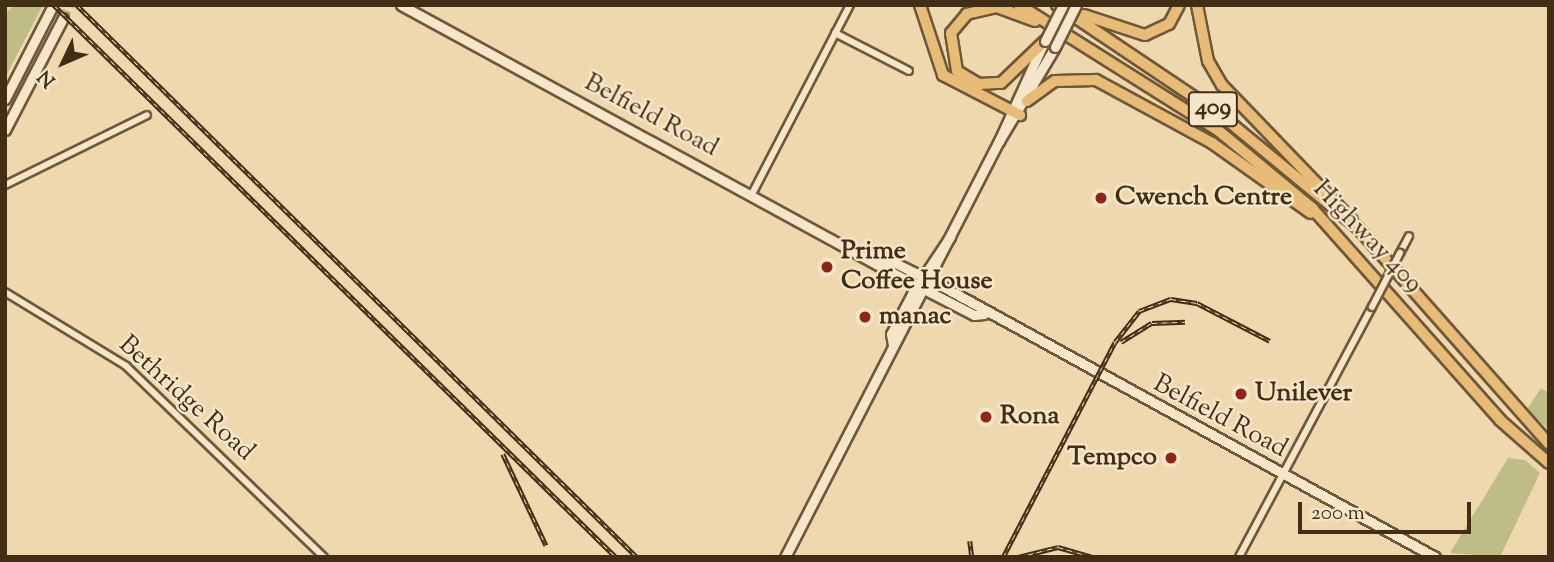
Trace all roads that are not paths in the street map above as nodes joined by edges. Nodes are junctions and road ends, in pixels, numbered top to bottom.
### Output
1 (401, 5) edge
2 (850, 5) edge
3 (920, 5) edge
4 (1019, 5) edge
5 (1057, 5) edge
6 (1064, 5) edge
7 (1076, 5) edge
8 (1179, 5) edge
9 (1197, 5) edge
10 (52, 7) dead end
11 (63, 18) tunnel mouth
12 (835, 33) junction
13 (1075, 38) junction
14 (1050, 44) junction
15 (909, 71) dead end
16 (5, 99) edge
17 (1027, 101) junction
18 (1015, 113) junction
19 (147, 115) dead end
20 (5, 130) edge
21 (5, 185) edge
22 (752, 194) junction
23 (1324, 219) junction
24 (1358, 228) junction
25 (1409, 236) dead end
26 (950, 237) junction
27 (881, 264) junction
28 (922, 276) junction
29 (932, 281) junction
30 (917, 285) junction
31 (926, 290) junction
32 (5, 292) edge
33 (984, 314) junction
34 (893, 345) junction
35 (1549, 444) edge
36 (1549, 463) edge
37 (1284, 475) junction
38 (324, 557) edge
39 (785, 557) edge
40 (1239, 557) edge
41 (1436, 557) edge

1 - 22 main road, Belfield Road
2 - 12 street
3 - 18 highway
4 - 13 highway, Highway 409 / 409
5 - 24 highway, Highway 409 / 409
6 - 8 highway
6 - 14 main road, bridge
7 - 14 main road, bridge
9 - 24 highway
10 - 16 main road
11 - 20 main road
12 - 15 street
12 - 22 street
13 - 14 highway
13 - 23 highway, Highway 409 / 409
14 - 17 main road
14 - 18 main road
17 - 18 main road
17 - 23 highway
18 - 26 main road
19 - 21 street
22 - 27 main road, Belfield Road
23 - 36 highway, Highway 409 / 409
24 - 35 highway, Highway 409 / 409
25 - 37 street, bridge
26 - 28 main road
26 - 29 main road
27 - 28 main road, Belfield Road
27 - 30 main road, Belfield Road
28 - 29 main road, Belfield Road
28 - 30 main road
29 - 31 main road
29 - 33 main road, Belfield Road
30 - 31 main road, Belfield Road
30 - 34 main road
31 - 33 main road, Belfield Road
31 - 34 main road
32 - 38 street, Bethridge Road
33 - 37 main road, Belfield Road
34 - 39 main road
37 - 40 street
37 - 41 main road, Belfield Road

